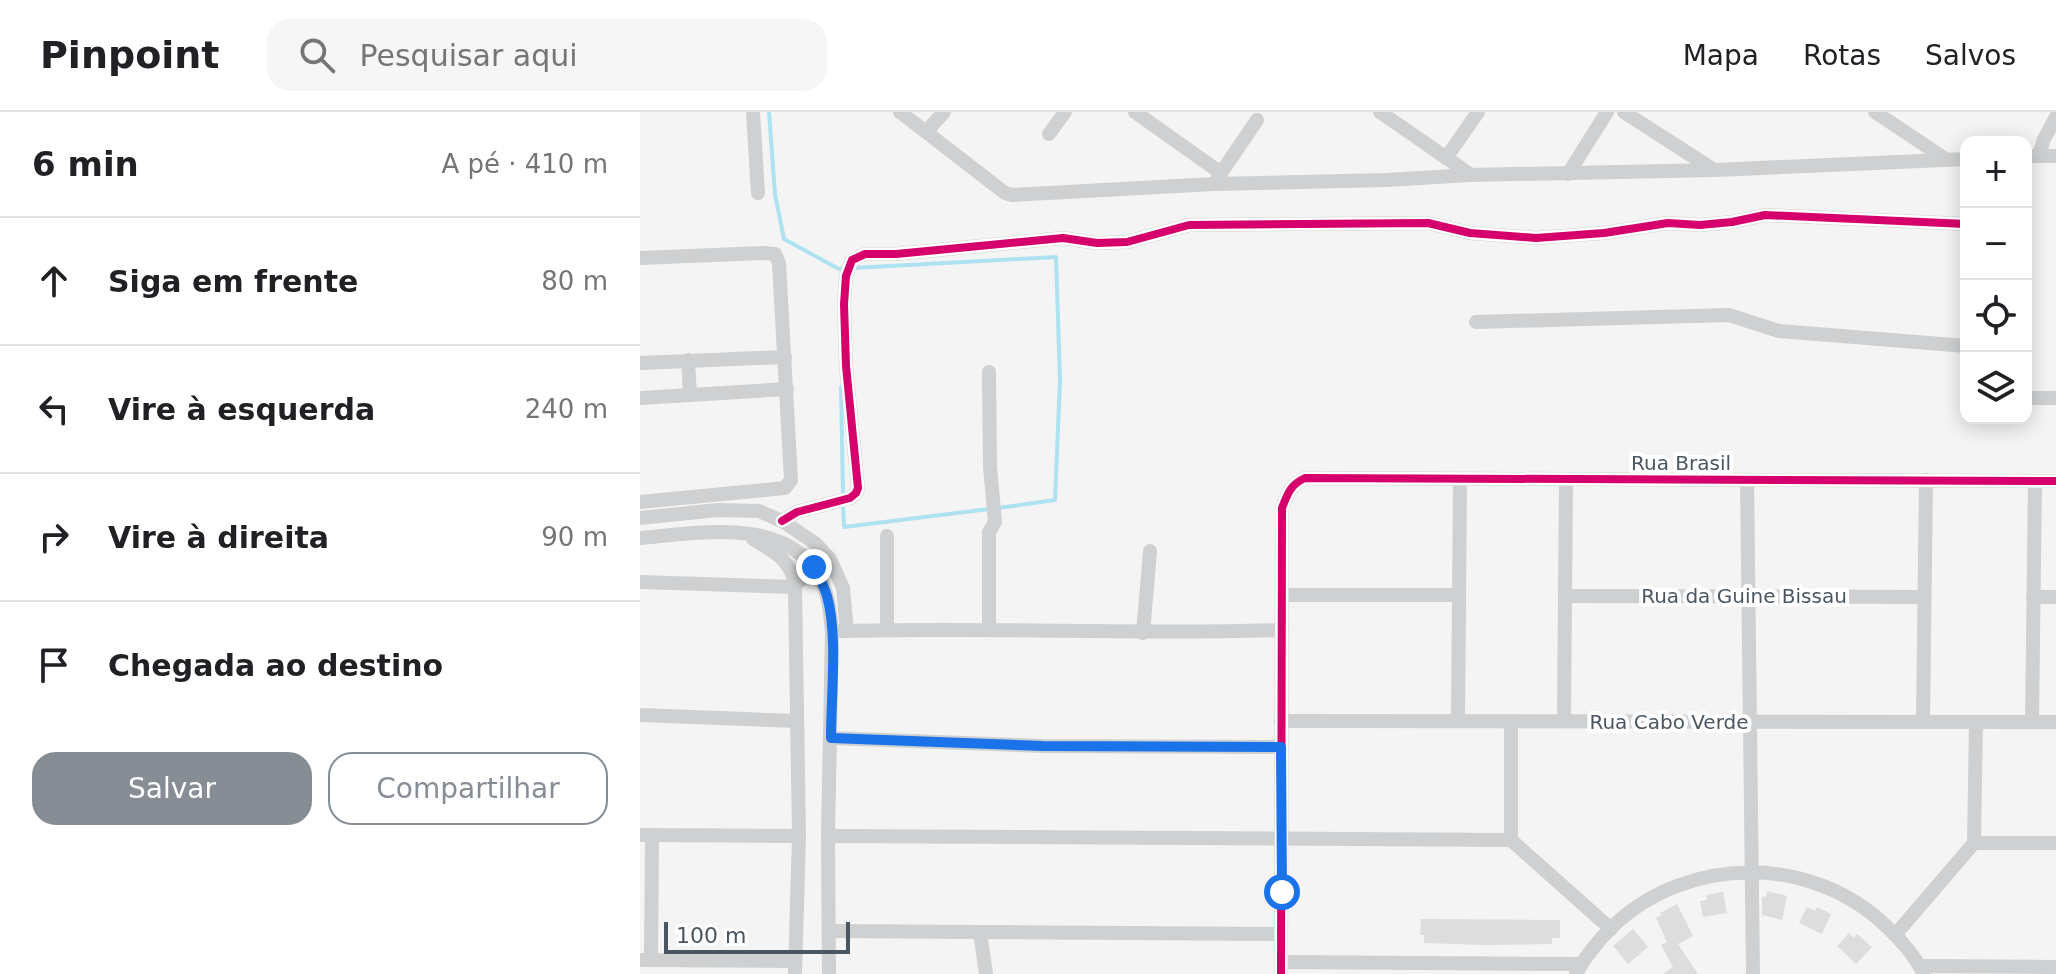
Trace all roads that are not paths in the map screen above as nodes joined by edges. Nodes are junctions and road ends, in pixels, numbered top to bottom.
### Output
1 (753, 112) edge
2 (900, 112) edge
3 (944, 112) edge
4 (1065, 112) edge
5 (1380, 112) edge
6 (1478, 112) edge
7 (1607, 112) edge
8 (1624, 112) edge
9 (1875, 112) edge
10 (1143, 114) edge
11 (2056, 117) edge
12 (1257, 120) dead end
13 (927, 131) junction
14 (1049, 134) dead end
15 (2032, 156) edge
16 (2056, 156) edge
17 (1446, 158) junction
18 (1960, 159) edge
19 (1947, 160) junction
20 (1714, 170) junction
21 (1568, 174) junction
22 (1471, 175) junction
23 (1218, 178) junction
24 (758, 193) dead end
25 (1960, 224) edge
26 (640, 258) edge
27 (1476, 322) dead end
28 (1960, 346) edge
29 (785, 357) junction
30 (688, 360) junction
31 (640, 363) edge
32 (989, 372) dead end
33 (787, 389) junction
34 (690, 395) junction
35 (640, 398) edge
36 (2032, 398) edge
37 (2056, 398) edge
38 (1460, 479) junction
39 (1566, 479) junction
40 (1747, 480) junction
41 (1926, 480) junction
42 (2035, 481) junction
43 (2056, 481) edge
44 (640, 502) edge
45 (640, 518) edge
46 (782, 521) junction
47 (746, 534) junction
48 (887, 536) dead end
49 (640, 538) edge
50 (1150, 551) dead end
51 (640, 582) edge
52 (824, 586) junction
53 (795, 587) junction
54 (1282, 595) junction
55 (1459, 595) junction
56 (1565, 596) junction
57 (1748, 596) junction
58 (1924, 597) junction
59 (2033, 597) junction
60 (2056, 597) edge
61 (887, 630) junction
62 (989, 630) junction
63 (1282, 630) junction
64 (840, 631) junction
65 (1143, 633) junction
66 (640, 715) edge
67 (1458, 720) junction
68 (797, 721) junction
69 (1281, 721) junction
70 (1511, 721) junction
71 (1564, 721) junction
72 (1923, 721) junction
73 (1750, 722) junction
74 (2032, 722) junction
75 (2056, 722) edge
76 (1976, 723) junction
77 (831, 738) junction
78 (1281, 747) junction
79 (646, 835) edge
80 (799, 836) junction
81 (828, 836) junction
82 (1281, 839) junction
83 (1511, 840) junction
84 (1974, 843) junction
85 (2056, 843) edge
86 (1752, 871) junction
87 (1611, 929) junction
88 (829, 931) junction
89 (980, 932) junction
90 (1281, 934) junction
91 (1895, 935) junction
92 (645, 960) edge
93 (2056, 967) edge
94 (794, 968) edge
95 (1281, 968) edge
96 (1578, 969) edge
97 (1922, 970) edge
98 (829, 974) edge
99 (986, 974) edge
100 (1753, 974) edge

1 - 24 street
2 - 13 street
3 - 13 street
4 - 14 street
5 - 17 street
6 - 17 street
7 - 21 street
8 - 20 street
9 - 19 street
10 - 23 street
11 - 15 street
12 - 23 street
13 - 23 street
15 - 16 street
17 - 22 street
18 - 19 street
19 - 20 street
20 - 21 street
21 - 22 street
22 - 23 street
25 - 46 street
26 - 29 street
27 - 28 street
29 - 30 street
29 - 33 street
30 - 31 street
30 - 34 street
32 - 62 street
33 - 34 street
33 - 44 street
34 - 35 street
36 - 37 street
38 - 39 street, Rua Brasil
38 - 54 street, Rua Brasil
38 - 55 street
39 - 40 street, Rua Brasil
39 - 56 street
40 - 41 street, Rua Brasil
40 - 57 street
41 - 42 street, Rua Brasil
41 - 58 street
42 - 43 street, Rua Brasil
42 - 59 street
45 - 46 street
46 - 64 street
47 - 49 street
47 - 52 street
47 - 53 street
48 - 61 street
50 - 65 street
51 - 53 street
52 - 53 street
52 - 64 street
53 - 68 street
54 - 55 street
54 - 63 street
55 - 67 street
56 - 57 street, Rua da Guine Bissau
56 - 71 street
57 - 58 street, Rua da Guine Bissau
57 - 73 street
58 - 72 street
59 - 60 street
59 - 74 street
61 - 62 street
61 - 64 street
62 - 65 street
63 - 65 street
63 - 69 street
64 - 77 street
66 - 68 street
67 - 69 street, Rua Cabo Verde
67 - 70 street, Rua Cabo Verde
68 - 80 street
69 - 78 street
70 - 71 street, Rua Cabo Verde
70 - 83 street
71 - 73 street, Rua Cabo Verde
72 - 73 street, Rua Cabo Verde
72 - 76 street, Rua Cabo Verde
73 - 86 street
74 - 75 street, Rua Cabo Verde
74 - 76 street, Rua Cabo Verde
76 - 84 street
77 - 78 street
77 - 81 street
78 - 82 street
79 - 80 street
79 - 92 street
80 - 94 street
81 - 82 street
81 - 88 street
82 - 83 street
82 - 90 street
83 - 87 street
84 - 85 street
84 - 91 street
86 - 87 street
86 - 91 street
86 - 100 street
87 - 96 street
88 - 89 street
88 - 98 street
89 - 90 street
89 - 99 street
90 - 95 street
91 - 97 street
92 - 94 street
93 - 97 street
95 - 96 street

